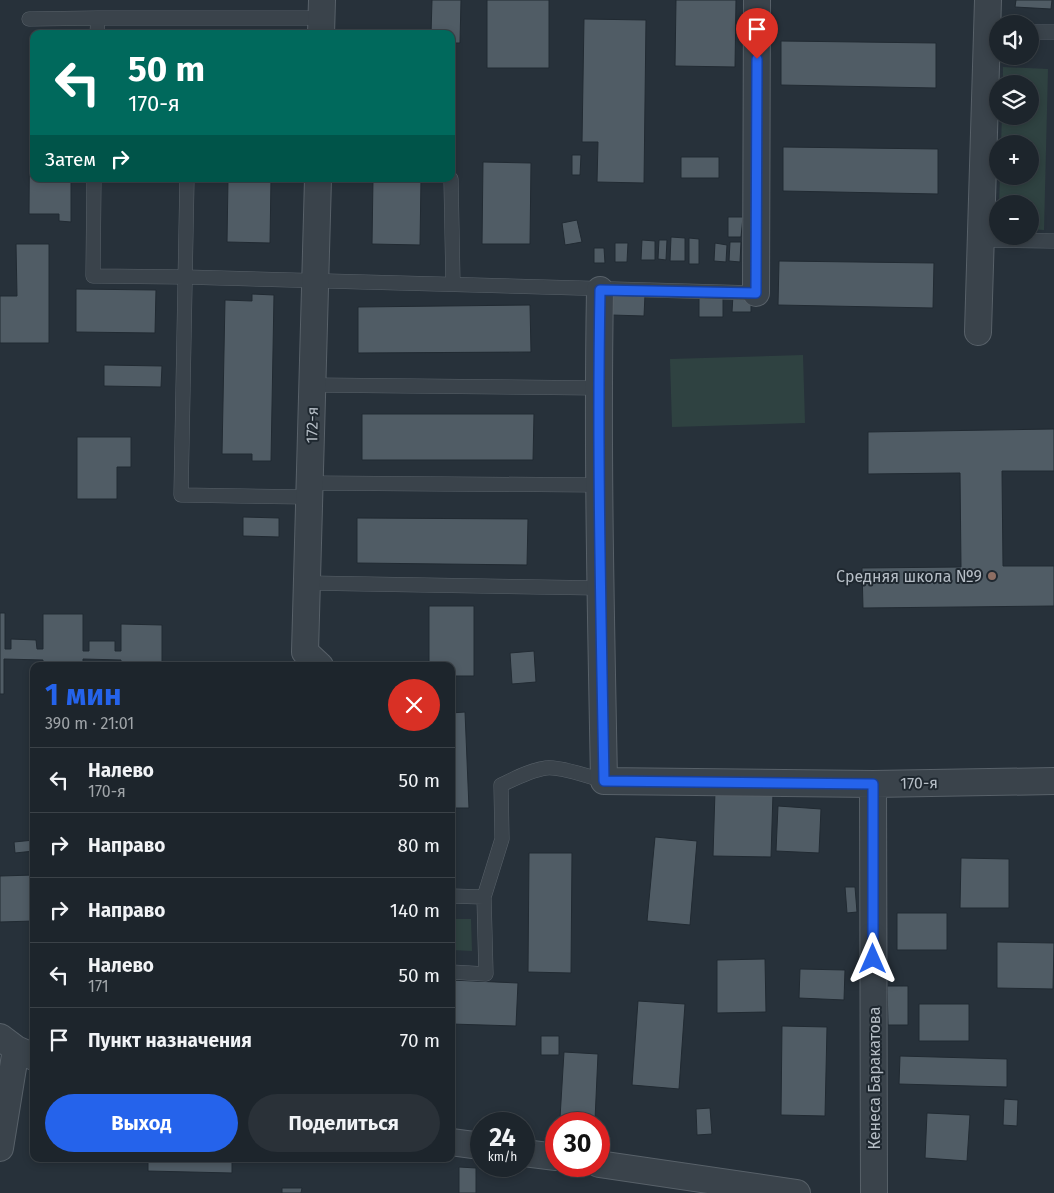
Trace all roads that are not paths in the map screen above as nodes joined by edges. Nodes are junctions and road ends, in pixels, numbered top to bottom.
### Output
1 (757, 0) edge
2 (988, 0) edge
3 (990, 15) edge
4 (322, 17) edge
5 (98, 18) junction
6 (29, 19) dead end
7 (97, 30) edge
8 (1039, 32) edge
9 (1054, 32) edge
10 (990, 65) edge
11 (94, 182) edge
12 (187, 182) edge
13 (318, 182) edge
14 (451, 182) edge
15 (980, 240) junction
16 (1054, 241) edge
17 (185, 277) junction
18 (316, 281) junction
19 (453, 284) junction
20 (600, 290) junction
21 (756, 293) joint
22 (978, 332) dead end
23 (313, 385) junction
24 (598, 388) junction
25 (599, 486) junction
26 (310, 490) junction
27 (308, 583) junction
28 (600, 588) junction
29 (316, 662) edge
30 (604, 781) junction
31 (1054, 782) edge
32 (873, 784) junction
33 (455, 896) edge
34 (484, 897) junction
35 (455, 972) edge
36 (17, 1048) edge
37 (455, 1143) edge
38 (470, 1145) edge
39 (0, 1148) edge
40 (610, 1166) edge
41 (797, 1193) edge
42 (874, 1193) edge

1 - 21 street
2 - 3 street
4 - 5 lane
5 - 6 lane
5 - 7 lane
8 - 9 lane
10 - 15 street
11 - 17 lane
12 - 17 lane
13 - 18 street, 172-я
14 - 19 lane
15 - 16 lane
15 - 22 street
17 - 18 lane
17 - 26 lane
18 - 19 lane
18 - 23 street, 172-я
19 - 20 lane
20 - 21 lane
20 - 24 street
23 - 24 lane
23 - 26 street, 172-я
24 - 25 street
25 - 26 lane
25 - 28 street
26 - 27 street, 172-я
27 - 28 lane
27 - 29 street, 172-я
28 - 30 street
30 - 32 street, 170-я
30 - 34 lane
31 - 32 street, 170-я
32 - 42 street, Кенеса Баракатова
33 - 34 lane
34 - 35 lane
36 - 39 street
37 - 38 street
40 - 41 street

